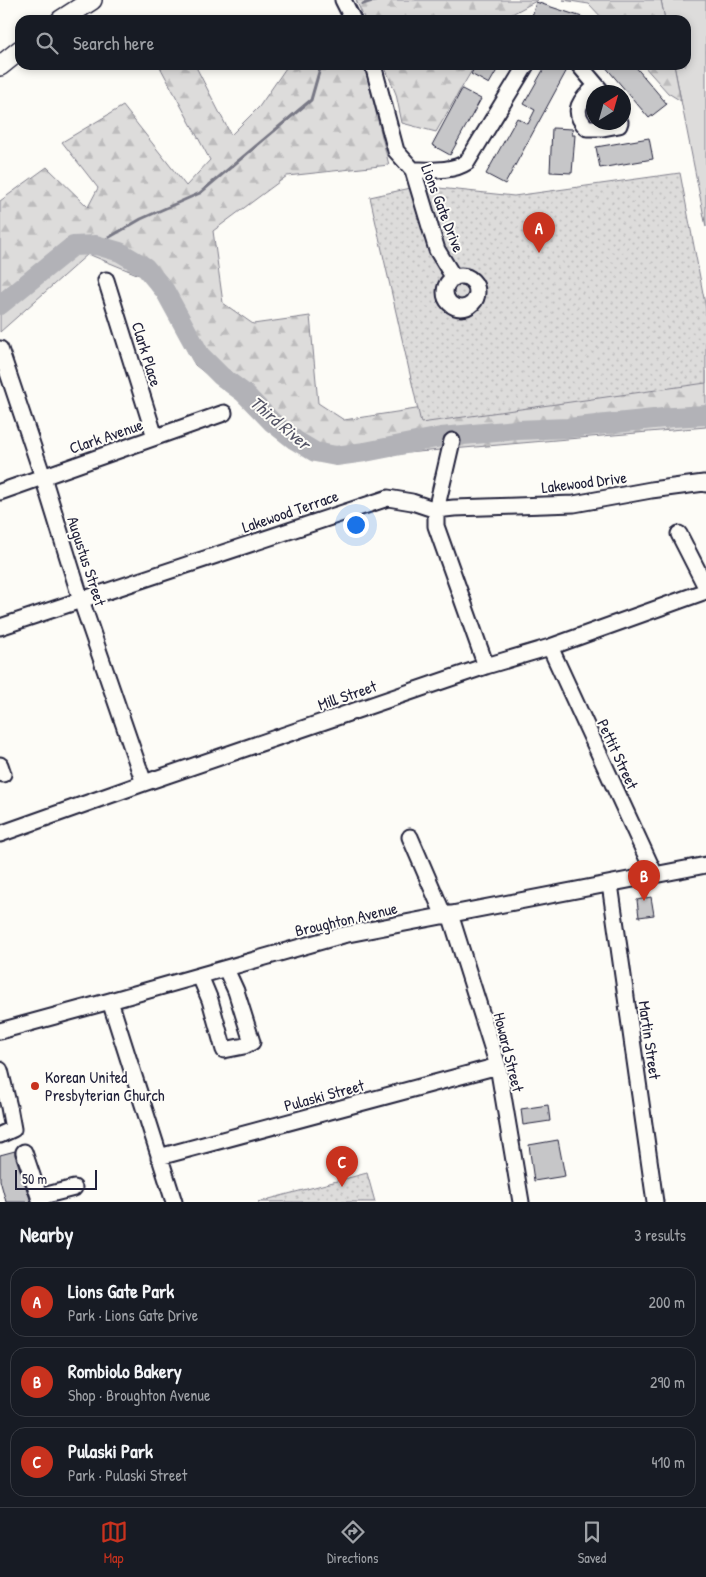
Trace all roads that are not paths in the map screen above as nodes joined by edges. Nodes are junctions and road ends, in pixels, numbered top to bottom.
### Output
1 (92, 0) edge
2 (343, 0) edge
3 (68, 15) edge
4 (350, 15) edge
5 (15, 54) edge
6 (0, 66) edge
7 (374, 70) edge
8 (523, 70) edge
9 (583, 70) edge
10 (596, 85) edge
11 (586, 97) edge
12 (586, 127) edge
13 (413, 170) junction
14 (454, 278) dead end
15 (106, 280) dead end
16 (0, 349) edge
17 (224, 413) dead end
18 (155, 438) junction
19 (452, 441) dead end
20 (42, 477) junction
21 (706, 484) edge
22 (0, 492) edge
23 (436, 510) junction
24 (679, 534) dead end
25 (706, 589) edge
26 (81, 600) junction
27 (0, 627) edge
28 (550, 647) junction
29 (486, 666) junction
30 (144, 783) junction
31 (0, 834) edge
32 (410, 837) dead end
33 (706, 865) edge
34 (655, 875) junction
35 (610, 884) junction
36 (447, 915) junction
37 (226, 969) junction
38 (200, 976) junction
39 (110, 1001) junction
40 (0, 1030) edge
41 (498, 1066) junction
42 (0, 1070) edge
43 (0, 1135) edge
44 (24, 1152) dead end
45 (159, 1157) junction
46 (74, 1188) dead end
47 (40, 1199) edge
48 (518, 1201) edge
49 (174, 1202) edge
50 (655, 1202) edge

1 - 3 main road
2 - 4 street
5 - 6 main road
7 - 13 street, Lions Gate Drive
8 - 13 street
9 - 10 street
11 - 12 street
13 - 14 street, Lions Gate Drive
15 - 18 street, Clark Place
16 - 20 street, Augustus Street
17 - 18 street, Clark Avenue
18 - 20 street, Clark Avenue
19 - 23 street
20 - 22 street, Clark Avenue
20 - 26 street, Augustus Street
21 - 23 street, Lakewood Drive
23 - 26 street, Lakewood Terrace
23 - 29 street
24 - 25 street
25 - 28 street, Mill Street
26 - 27 street, Lakewood Terrace
26 - 30 street, Augustus Street
28 - 29 street, Mill Street
28 - 34 street, Pettit Street
29 - 30 street, Mill Street
30 - 31 street, Mill Street
32 - 36 street, Howard Street
33 - 34 street, Broughton Avenue
34 - 35 street, Broughton Avenue
35 - 36 street, Broughton Avenue
35 - 50 street, Martin Street
36 - 37 street, Broughton Avenue
36 - 41 street, Howard Street
37 - 38 street, Broughton Avenue
37 - 38 street
38 - 39 street, Broughton Avenue
39 - 40 street, Broughton Avenue
39 - 45 street
41 - 45 street, Pulaski Street
41 - 48 street, Howard Street
42 - 43 street
44 - 47 street
45 - 49 street
46 - 47 street

